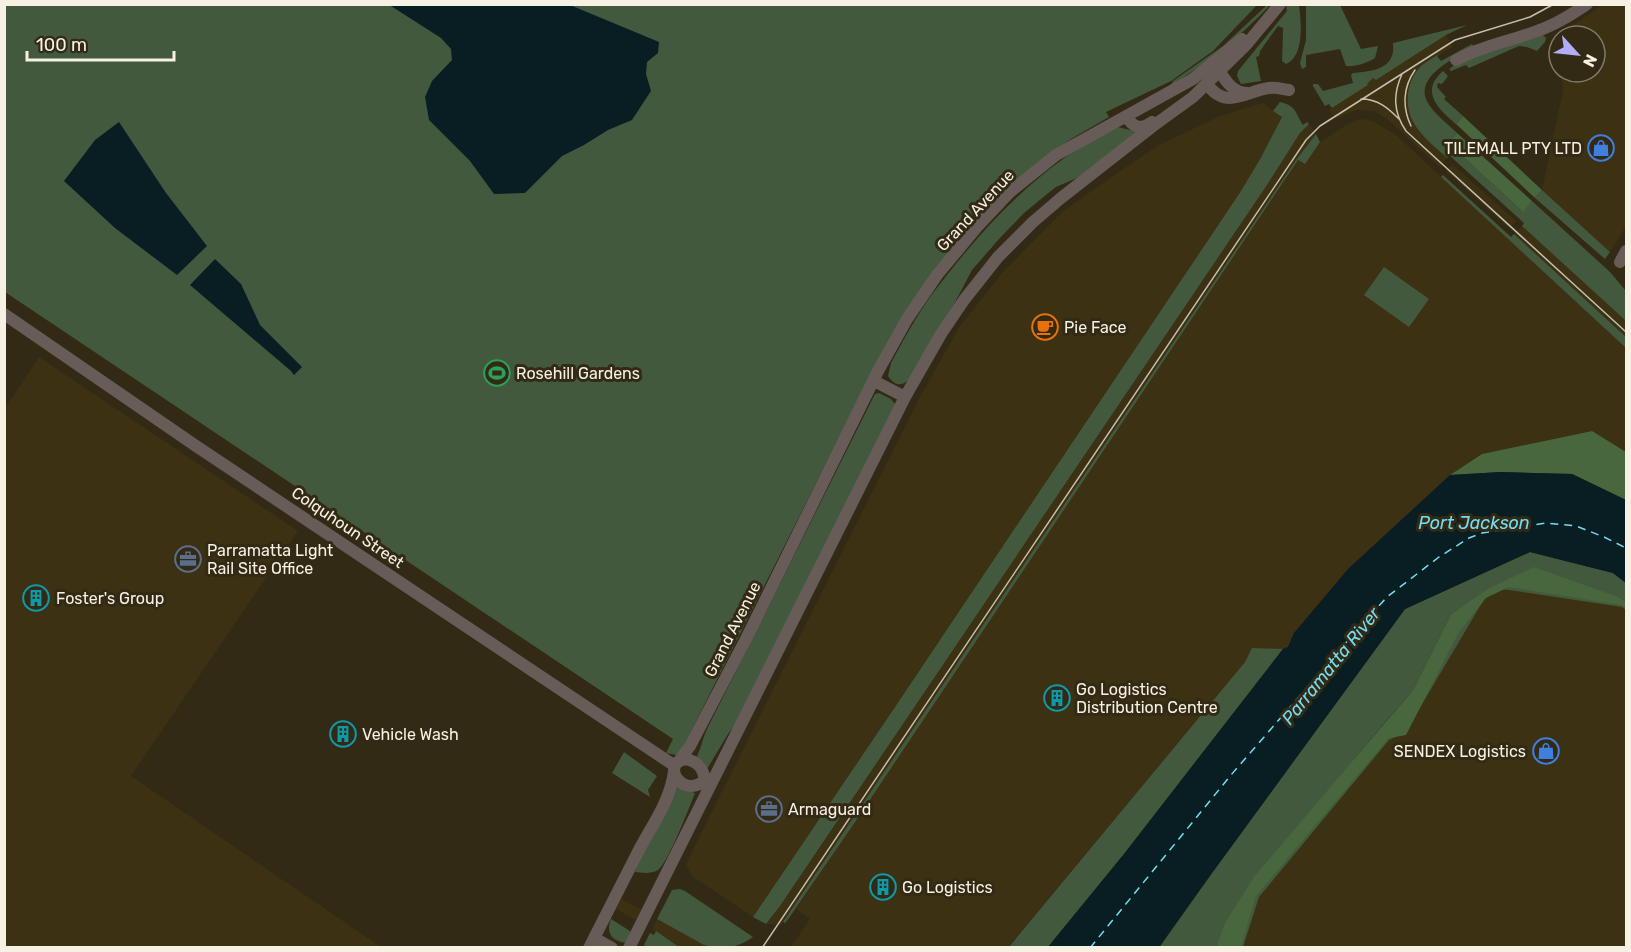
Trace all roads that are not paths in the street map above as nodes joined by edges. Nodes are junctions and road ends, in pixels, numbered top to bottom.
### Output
1 (1279, 4) edge
2 (1587, 4) edge
3 (1456, 60) dead end
4 (1206, 70) junction
5 (1220, 72) junction
6 (1207, 84) junction
7 (1289, 90) dead end
8 (1249, 93) junction
9 (1184, 104) junction
10 (1126, 116) junction
11 (4, 314) edge
12 (874, 381) junction
13 (905, 397) junction
14 (742, 721) junction
15 (676, 766) junction
16 (705, 781) junction
17 (671, 864) junction
18 (592, 943) edge
19 (612, 948) edge
20 (629, 948) edge

1 - 4 street, Grand Avenue
1 - 5 street, Grand Avenue
2 - 3 street
4 - 5 street
4 - 6 street
4 - 10 street, Grand Avenue
5 - 6 street, Grand Avenue
5 - 8 street
6 - 8 street
6 - 9 street, Grand Avenue
7 - 8 street
9 - 10 street
9 - 13 street, Grand Avenue
10 - 12 street, Grand Avenue
11 - 15 street, Colquhoun Street
12 - 13 street
12 - 15 street, Grand Avenue
13 - 14 street, Grand Avenue
14 - 16 street, Grand Avenue
14 - 17 street, Grand Avenue
15 - 16 street
15 - 16 street
15 - 18 street, Grand Avenue
16 - 17 street, Grand Avenue
17 - 20 street, Grand Avenue
18 - 19 street

